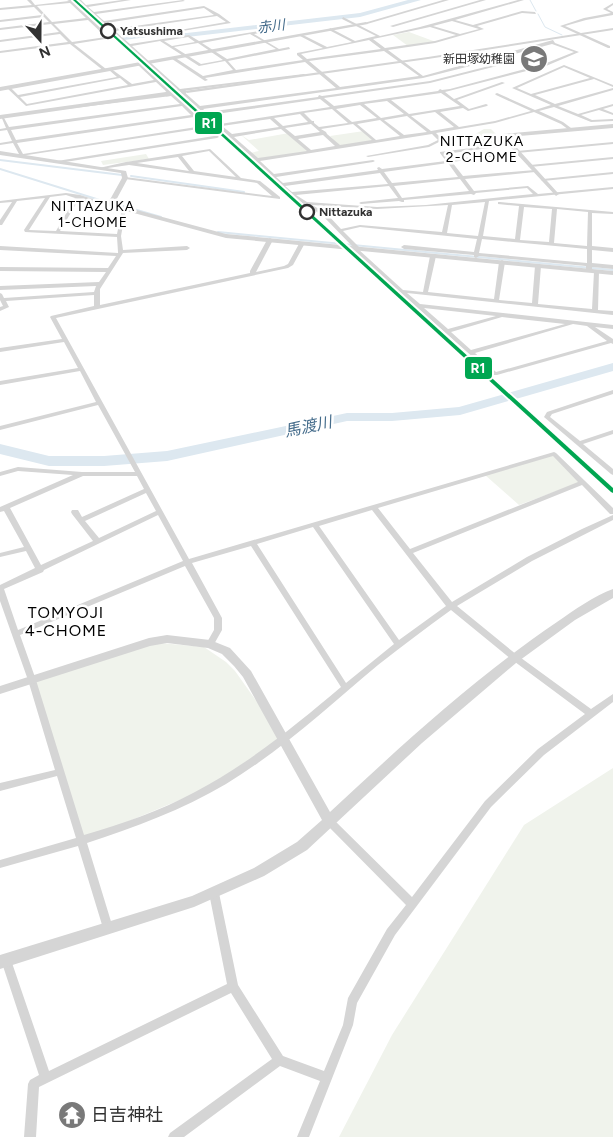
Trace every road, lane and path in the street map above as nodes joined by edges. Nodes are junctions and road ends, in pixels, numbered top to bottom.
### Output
1 (29, 0) edge
2 (79, 0) edge
3 (129, 0) edge
4 (155, 0) edge
5 (447, 0) edge
6 (469, 0) edge
7 (484, 0) edge
8 (522, 0) edge
9 (70, 1) edge
10 (182, 1) edge
11 (476, 2) junction
12 (516, 2) junction
13 (613, 4) edge
14 (34, 6) junction
15 (86, 6) junction
16 (144, 6) junction
17 (495, 8) junction
18 (0, 9) edge
19 (193, 9) junction
20 (416, 9) junction
21 (522, 12) junction
22 (94, 13) junction
23 (535, 13) dead end
24 (154, 14) junction
25 (434, 14) junction
26 (613, 14) edge
27 (44, 16) junction
28 (218, 16) junction
29 (343, 18) dead end
30 (89, 19) junction
31 (375, 20) junction
32 (452, 20) junction
33 (0, 21) edge
34 (104, 22) junction
35 (52, 23) junction
36 (166, 23) junction
37 (366, 23) joint
38 (356, 25) junction
39 (392, 26) junction
40 (431, 26) junction
41 (472, 26) junction
42 (282, 28) dead end
43 (0, 29) edge
44 (330, 29) junction
45 (613, 29) edge
46 (113, 30) junction
47 (408, 31) junction
48 (61, 33) junction
49 (250, 33) junction
50 (581, 34) junction
51 (301, 35) junction
52 (459, 35) junction
53 (380, 37) junction
54 (370, 39) junction
55 (160, 40) junction
56 (0, 41) edge
57 (264, 41) junction
58 (550, 41) junction
59 (613, 41) edge
60 (199, 42) junction
61 (355, 42) junction
62 (71, 43) junction
63 (601, 43) junction
64 (129, 45) junction
65 (172, 47) junction
66 (609, 47) dead end
67 (289, 48) dead end
68 (326, 48) junction
69 (384, 49) junction
70 (279, 50) junction
71 (212, 51) junction
72 (0, 52) edge
73 (184, 56) junction
74 (173, 58) junction
75 (226, 60) junction
76 (306, 60) junction
77 (486, 60) junction
78 (148, 62) junction
79 (402, 62) junction
80 (139, 64) junction
81 (107, 69) junction
82 (235, 70) junction
83 (322, 73) junction
84 (306, 75) junction
85 (421, 76) junction
86 (121, 77) junction
87 (203, 77) junction
88 (595, 78) junction
89 (156, 81) junction
90 (430, 82) junction
91 (503, 83) dead end
92 (131, 85) junction
93 (214, 85) junction
94 (8, 87) junction
95 (613, 87) edge
96 (339, 88) junction
97 (0, 89) edge
98 (178, 90) junction
99 (313, 91) junction
100 (442, 92) junction
101 (185, 93) junction
102 (169, 94) junction
103 (497, 94) dead end
104 (18, 96) junction
105 (532, 96) junction
106 (321, 98) junction
107 (388, 100) junction
108 (454, 100) junction
109 (361, 104) junction
110 (184, 105) junction
111 (486, 105) dead end
112 (556, 105) junction
113 (613, 105) edge
114 (90, 106) junction
115 (464, 107) junction
116 (198, 108) junction
117 (333, 108) junction
118 (599, 109) junction
119 (50, 110) junction
120 (436, 111) junction
121 (536, 111) junction
122 (300, 112) junction
123 (205, 114) junction
124 (613, 114) edge
125 (408, 115) junction
126 (578, 115) junction
127 (195, 116) junction
128 (1, 117) edge
129 (97, 117) junction
130 (270, 117) junction
131 (380, 119) junction
132 (313, 122) junction
133 (612, 122) edge
134 (352, 123) junction
135 (217, 125) junction
136 (206, 126) junction
137 (282, 127) junction
138 (319, 128) junction
139 (458, 128) junction
140 (8, 129) junction
141 (105, 129) junction
142 (570, 129) junction
143 (0, 130) edge
144 (325, 132) junction
145 (432, 133) junction
146 (144, 136) junction
147 (230, 136) junction
148 (404, 137) junction
149 (294, 138) junction
150 (113, 140) junction
151 (375, 141) junction
152 (14, 142) junction
153 (0, 144) edge
154 (356, 144) junction
155 (510, 144) junction
156 (613, 144) edge
157 (83, 145) junction
158 (339, 145) junction
159 (155, 146) junction
160 (309, 150) junction
161 (517, 152) junction
162 (0, 153) edge
163 (18, 155) junction
164 (179, 155) junction
165 (91, 156) junction
166 (368, 156) junction
167 (167, 157) junction
168 (613, 158) edge
169 (256, 160) junction
170 (60, 162) junction
171 (373, 162) junction
172 (448, 162) junction
173 (126, 163) junction
174 (530, 166) junction
175 (102, 168) junction
176 (381, 171) junction
177 (535, 171) junction
178 (192, 172) junction
179 (613, 173) edge
180 (272, 176) junction
181 (125, 178) junction
182 (462, 178) junction
183 (240, 179) junction
184 (543, 180) junction
185 (281, 184) junction
186 (391, 185) junction
187 (613, 188) edge
188 (472, 192) junction
189 (291, 194) junction
190 (556, 194) junction
191 (49, 196) junction
192 (78, 196) junction
193 (537, 196) junction
194 (400, 199) junction
195 (0, 202) edge
196 (15, 202) junction
197 (302, 202) junction
198 (484, 202) junction
199 (110, 205) junction
200 (349, 205) junction
201 (450, 205) junction
202 (522, 205) junction
203 (406, 207) junction
204 (555, 208) junction
205 (124, 209) junction
206 (590, 211) junction
207 (613, 213) edge
208 (0, 224) edge
209 (342, 230) junction
210 (57, 233) junction
211 (444, 234) junction
212 (118, 236) junction
213 (480, 237) junction
214 (270, 240) junction
215 (517, 241) junction
216 (302, 243) junction
217 (551, 244) junction
218 (355, 247) junction
219 (404, 247) dead end
220 (589, 247) junction
221 (0, 248) edge
222 (187, 248) dead end
223 (613, 250) edge
224 (120, 254) junction
225 (433, 256) junction
226 (476, 257) junction
227 (502, 262) junction
228 (538, 266) junction
229 (613, 267) edge
230 (0, 269) edge
231 (591, 269) junction
232 (110, 270) junction
233 (613, 273) edge
234 (253, 274) junction
235 (100, 284) junction
236 (0, 288) edge
237 (401, 291) junction
238 (96, 293) junction
239 (425, 293) junction
240 (2, 297) edge
241 (496, 301) junction
242 (535, 305) junction
243 (419, 306) junction
244 (97, 307) junction
245 (0, 309) edge
246 (595, 311) junction
247 (613, 313) edge
248 (503, 316) junction
249 (574, 323) junction
250 (589, 325) junction
251 (613, 328) edge
252 (446, 331) junction
253 (65, 340) junction
254 (612, 342) edge
255 (0, 350) edge
256 (471, 352) junction
257 (81, 369) junction
258 (0, 383) edge
259 (613, 392) edge
260 (99, 403) junction
261 (0, 418) edge
262 (3, 427) edge
263 (613, 432) edge
264 (578, 444) junction
265 (0, 474) edge
266 (82, 474) junction
267 (138, 474) junction
268 (613, 474) edge
269 (582, 483) junction
270 (147, 490) junction
271 (374, 508) junction
272 (3, 509) edge
273 (75, 512) dead end
274 (159, 512) junction
275 (613, 512) edge
276 (613, 517) edge
277 (81, 520) junction
278 (315, 525) junction
279 (98, 542) junction
280 (253, 543) junction
281 (28, 548) junction
282 (409, 552) junction
283 (0, 555) edge
284 (187, 562) junction
285 (40, 570) junction
286 (0, 589) edge
287 (613, 593) edge
288 (451, 606) junction
289 (15, 634) junction
290 (210, 644) junction
291 (398, 644) junction
292 (514, 657) junction
293 (32, 680) junction
294 (346, 689) junction
295 (0, 690) edge
296 (613, 697) edge
297 (590, 713) junction
298 (284, 740) junction
299 (60, 772) junction
300 (0, 788) edge
301 (329, 821) junction
302 (81, 841) junction
303 (0, 864) edge
304 (214, 893) junction
305 (412, 904) junction
306 (108, 928) junction
307 (3, 961) edge
308 (233, 987) junction
309 (279, 1060) junction
310 (326, 1077) junction
311 (46, 1078) junction
312 (30, 1137) edge
313 (174, 1137) edge
314 (303, 1137) edge

1 - 14 street
2 - 15 street
3 - 15 street
4 - 16 street
5 - 20 street
6 - 11 street
7 - 11 street
8 - 12 street
9 - 14 street
9 - 30 street
10 - 16 street
10 - 19 street
11 - 17 street
11 - 25 street
12 - 17 street
12 - 21 street
13 - 26 street
14 - 18 street
14 - 27 street
15 - 22 street
16 - 22 street
16 - 24 street
17 - 32 street
19 - 24 street
19 - 28 street
20 - 25 street
20 - 31 street
21 - 23 street
21 - 41 street
22 - 34 street
24 - 34 street
24 - 36 street
25 - 32 street
25 - 39 street
26 - 50 street
27 - 33 street
27 - 35 street
28 - 36 street
28 - 36 street
29 - 38 street
30 - 35 street
30 - 62 street
31 - 37 street
31 - 39 street
32 - 40 street
32 - 41 street
34 - 46 street
35 - 43 street
35 - 48 street
36 - 46 street
37 - 38 street
38 - 44 street
38 - 53 street
39 - 47 street
40 - 47 street
40 - 52 street
41 - 52 street
42 - 49 street
44 - 51 street
44 - 61 street
45 - 50 street
46 - 64 street
47 - 53 street
48 - 56 street
48 - 62 street
49 - 57 street
49 - 60 street
50 - 58 street
50 - 63 street
51 - 57 street
51 - 68 street
52 - 69 street
53 - 54 street
54 - 61 street
54 - 69 street
55 - 60 street
55 - 64 street
55 - 65 street
57 - 70 street
57 - 71 street
58 - 77 street
58 - 79 street
58 - 100 street
59 - 63 street
60 - 65 street
60 - 71 street
61 - 68 street
62 - 72 street
62 - 81 street
63 - 66 street
64 - 78 street
65 - 73 street
67 - 70 street
68 - 76 street
69 - 76 street
69 - 79 street
70 - 75 street
71 - 73 street
71 - 75 street
73 - 74 street
73 - 75 street
74 - 78 street
74 - 87 street
75 - 82 street
76 - 82 street
76 - 83 street
77 - 85 street
77 - 90 street
78 - 80 street
78 - 98 street
79 - 83 street
79 - 85 street
80 - 81 street
80 - 89 street
81 - 86 street
81 - 94 street
82 - 87 street
83 - 84 street
83 - 96 street
84 - 93 street
84 - 101 street
85 - 90 street
85 - 96 street
86 - 92 street
86 - 104 street
87 - 93 street
88 - 95 street
88 - 105 street
88 - 105 street
89 - 92 street
89 - 102 street
90 - 100 street
90 - 106 street
91 - 108 street
92 - 104 street
93 - 98 street
94 - 97 street
94 - 104 street
95 - 112 street
96 - 99 street
98 - 101 street
99 - 106 street
99 - 116 street
100 - 107 street
100 - 108 street
101 - 116 street
102 - 110 street
102 - 114 street
102 - 119 street
103 - 121 street
105 - 112 street
106 - 117 street
106 - 123 street
107 - 109 street
107 - 125 street
108 - 115 street
109 - 117 street
109 - 131 street
110 - 127 street
110 - 129 street
111 - 115 street
112 - 121 street
112 - 126 street
113 - 118 street
114 - 119 street
114 - 129 street
115 - 120 street
116 - 123 street
117 - 122 street
117 - 134 street
118 - 124 street
118 - 126 street
119 - 128 street
120 - 125 street
120 - 139 street
121 - 139 street
121 - 142 street
122 - 130 street
122 - 132 street
123 - 135 street
125 - 131 street
125 - 145 street
126 - 133 street
127 - 136 street
127 - 141 street
128 - 140 street
129 - 140 street
129 - 141 street
130 - 135 street
130 - 137 street
131 - 134 street
131 - 148 street
132 - 137 street
132 - 138 street
133 - 142 street
134 - 138 street
134 - 151 street
135 - 136 street
135 - 147 street
136 - 146 street
136 - 159 street
137 - 147 street
137 - 149 street
138 - 144 street
139 - 145 street
140 - 143 street
140 - 152 street
141 - 150 street
141 - 152 street
142 - 155 street
144 - 149 street
144 - 158 street
145 - 148 street
145 - 166 street
146 - 150 street
146 - 159 street
147 - 169 street
148 - 151 street
149 - 160 street
150 - 157 street
151 - 154 street
152 - 153 street
152 - 163 street
154 - 158 street
154 - 166 street
155 - 161 street
155 - 172 street
156 - 161 street
157 - 163 street
157 - 165 street
158 - 160 street
159 - 165 street
159 - 167 street
160 - 169 street
161 - 172 street
161 - 174 street
162 - 163 street
163 - 170 street
164 - 167 street
164 - 178 street
164 - 183 street
165 - 170 street
166 - 171 street
167 - 173 street
168 - 174 street
169 - 180 street
170 - 175 street
171 - 176 street
171 - 180 street
172 - 176 street
172 - 182 street
173 - 175 street
173 - 178 street
174 - 177 street
175 - 181 street
176 - 185 street
176 - 186 street
177 - 182 street
177 - 184 street
178 - 183 street
179 - 184 street
180 - 185 street
181 - 183 street
181 - 199 street
182 - 186 street
182 - 188 street
184 - 190 street
185 - 189 street
186 - 189 street
186 - 194 street
187 - 190 street
188 - 193 street
188 - 194 street
188 - 198 street
189 - 197 street
190 - 193 street
191 - 192 street
191 - 196 street
191 - 210 street
192 - 199 street
192 - 210 street
193 - 198 street
194 - 200 street
194 - 203 street
195 - 196 street
196 - 208 street
197 - 200 street
197 - 209 street
198 - 201 street
198 - 202 street
198 - 213 street
199 - 205 street
200 - 203 street
201 - 203 street
201 - 211 street
202 - 204 street
202 - 215 street
204 - 206 street
204 - 217 street
205 - 212 street
205 - 214 street
206 - 207 street
206 - 220 street
209 - 211 street
209 - 218 street
210 - 212 street
211 - 213 street
212 - 224 street
213 - 215 street
213 - 226 street
214 - 216 street
214 - 234 street
215 - 217 street
216 - 218 street
216 - 234 street
217 - 220 street
218 - 225 street
218 - 237 street
219 - 226 street
220 - 223 street
220 - 231 street
221 - 224 street
222 - 224 street
224 - 232 street
225 - 226 street
225 - 239 street
226 - 227 street
226 - 231 street
227 - 228 street
227 - 241 street
228 - 231 street
228 - 242 street
229 - 231 street
230 - 232 street
231 - 233 street
231 - 246 street
232 - 235 street
234 - 244 street
235 - 236 street
235 - 238 street
237 - 239 street
237 - 243 street
238 - 240 street
238 - 244 street
239 - 241 street
240 - 245 street
241 - 242 street
242 - 246 street
243 - 248 street
243 - 252 street
244 - 253 street
246 - 247 street
248 - 249 street
248 - 252 street
249 - 250 street
249 - 256 street
250 - 251 street
250 - 254 street
252 - 256 street
253 - 255 street
253 - 257 street
254 - 256 street
257 - 258 street
257 - 260 street
259 - 264 street
260 - 262 street
260 - 267 street
261 - 262 street
263 - 264 street
264 - 268 street
265 - 266 street
266 - 267 street
266 - 272 street
267 - 270 street
269 - 271 street
269 - 275 street
269 - 282 street
270 - 274 street
270 - 277 street
271 - 278 street
271 - 282 street
272 - 281 street
273 - 277 street
274 - 279 street
274 - 284 street
276 - 288 street
277 - 279 street
278 - 280 street
278 - 291 street
279 - 285 street
280 - 284 street
280 - 294 street
281 - 283 street
281 - 285 street
282 - 288 street
284 - 289 street
284 - 290 street
285 - 286 street
286 - 289 street
287 - 292 street
288 - 291 street
288 - 292 street
289 - 293 street
290 - 293 street
290 - 298 street
291 - 294 street
292 - 297 street
292 - 301 street
293 - 295 street
293 - 299 street
294 - 298 street
296 - 297 street
297 - 305 street
298 - 301 street
298 - 302 street
299 - 300 street
299 - 302 street
301 - 304 street
301 - 305 street
302 - 303 street
302 - 306 street
304 - 306 street
304 - 308 street
305 - 310 street
306 - 307 street
307 - 311 street
308 - 309 street
308 - 311 street
309 - 310 street
309 - 313 street
310 - 314 street
311 - 312 street

